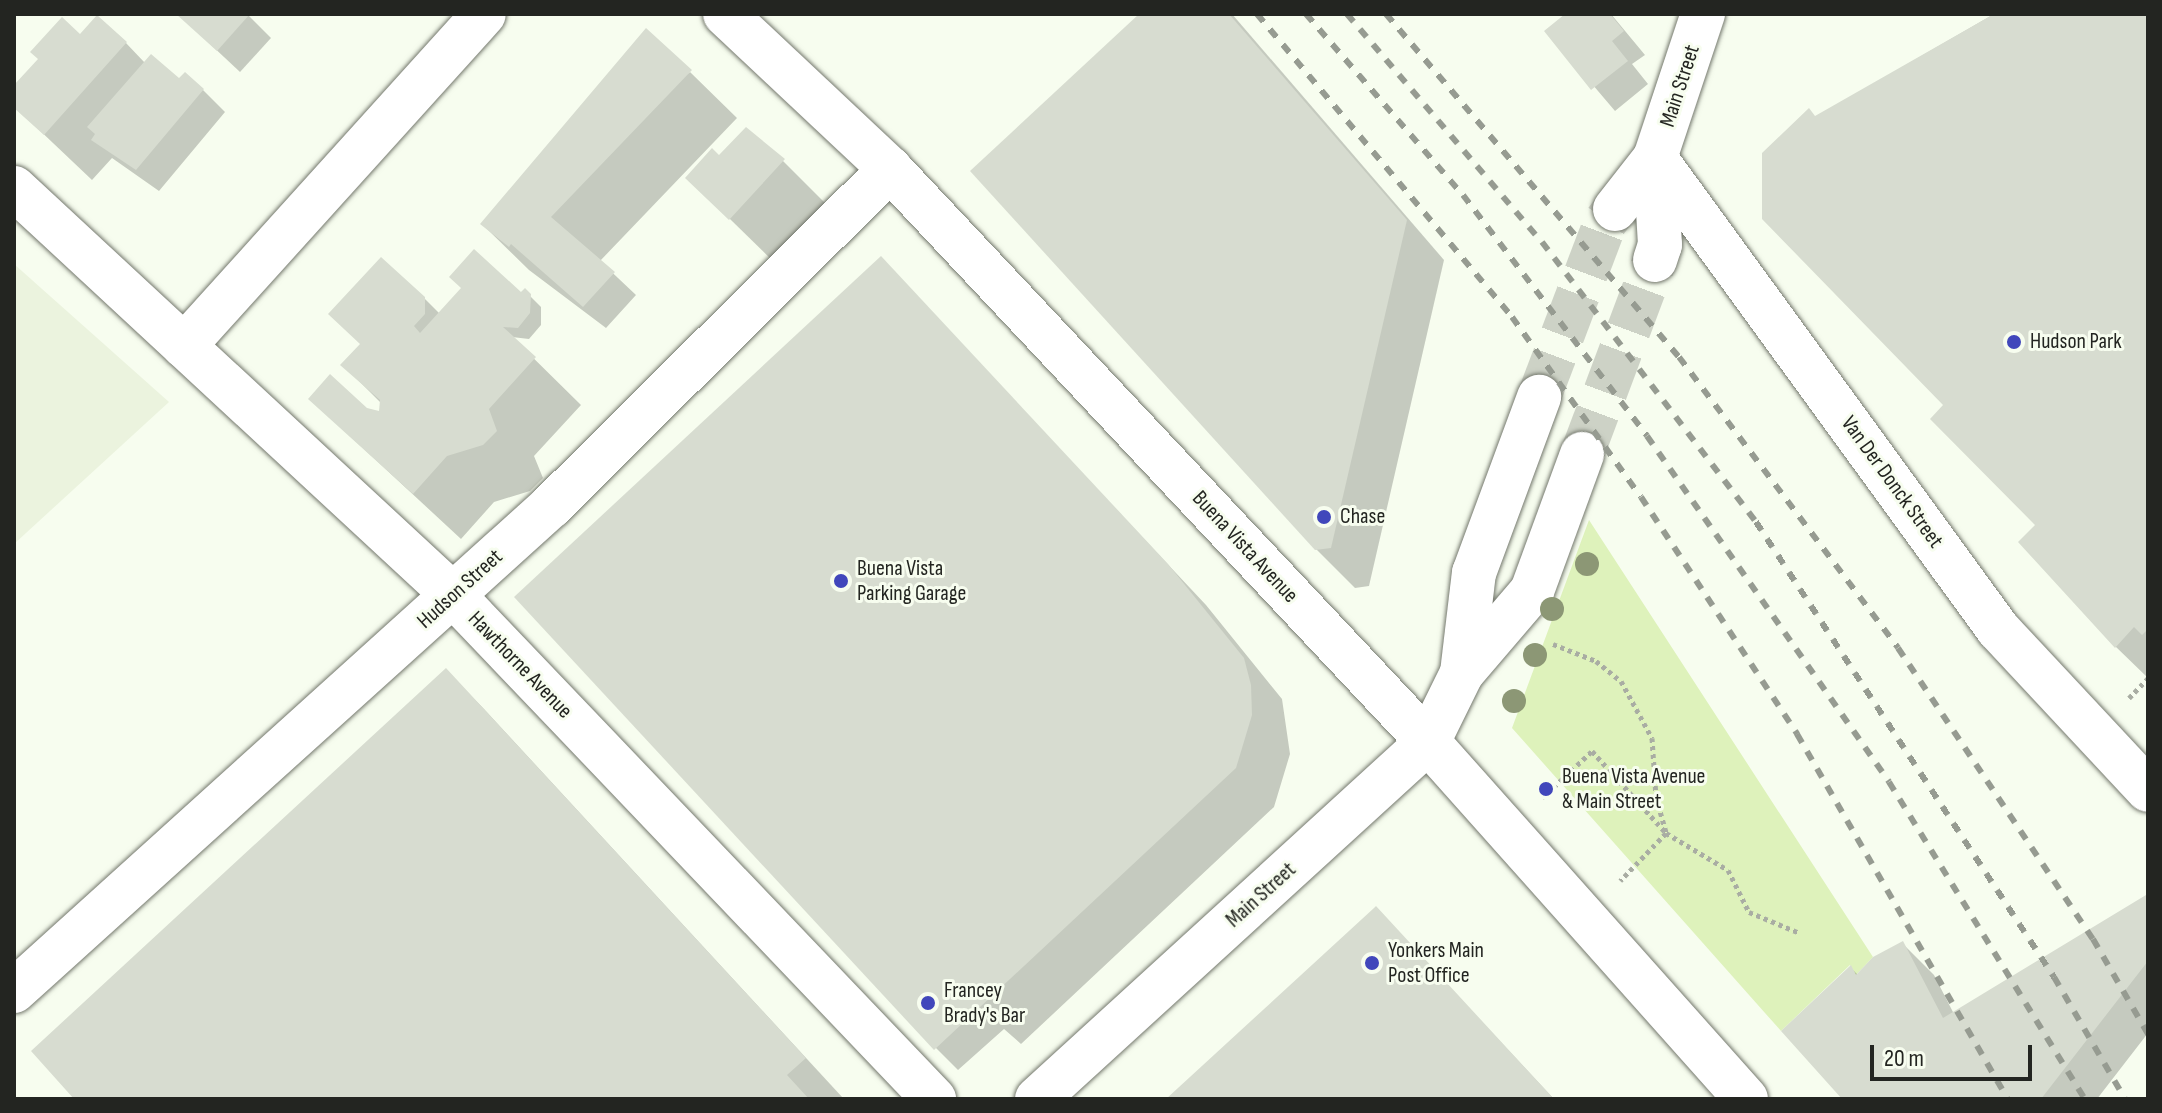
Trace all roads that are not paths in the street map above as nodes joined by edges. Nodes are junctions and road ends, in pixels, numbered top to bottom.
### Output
1 (484, 14) edge
2 (725, 14) edge
3 (1703, 14) edge
4 (1655, 158) junction
5 (890, 169) junction
6 (14, 188) edge
7 (1615, 209) tunnel mouth
8 (1655, 260) tunnel mouth
9 (184, 346) junction
10 (1539, 397) tunnel mouth
11 (1582, 454) tunnel mouth
12 (453, 595) junction
13 (1462, 673) junction
14 (1428, 742) junction
15 (2148, 790) edge
16 (14, 991) edge
17 (1721, 1091) edge
18 (934, 1099) edge
19 (1037, 1099) edge

1 - 9 street
2 - 5 street, Buena Vista Avenue
3 - 4 street, Main Street
4 - 7 street, Main Street
4 - 8 street, Main Street
4 - 15 street, Van Der Donck Street
5 - 12 street, Hudson Street
5 - 14 street, Buena Vista Avenue
6 - 9 street, Hawthorne Avenue
9 - 12 street, Hawthorne Avenue
10 - 13 street, Main Street
11 - 13 street, Main Street
12 - 16 street, Hudson Street
12 - 18 street, Hawthorne Avenue
13 - 14 street, Main Street
14 - 17 street, Buena Vista Avenue
14 - 19 street, Main Street

